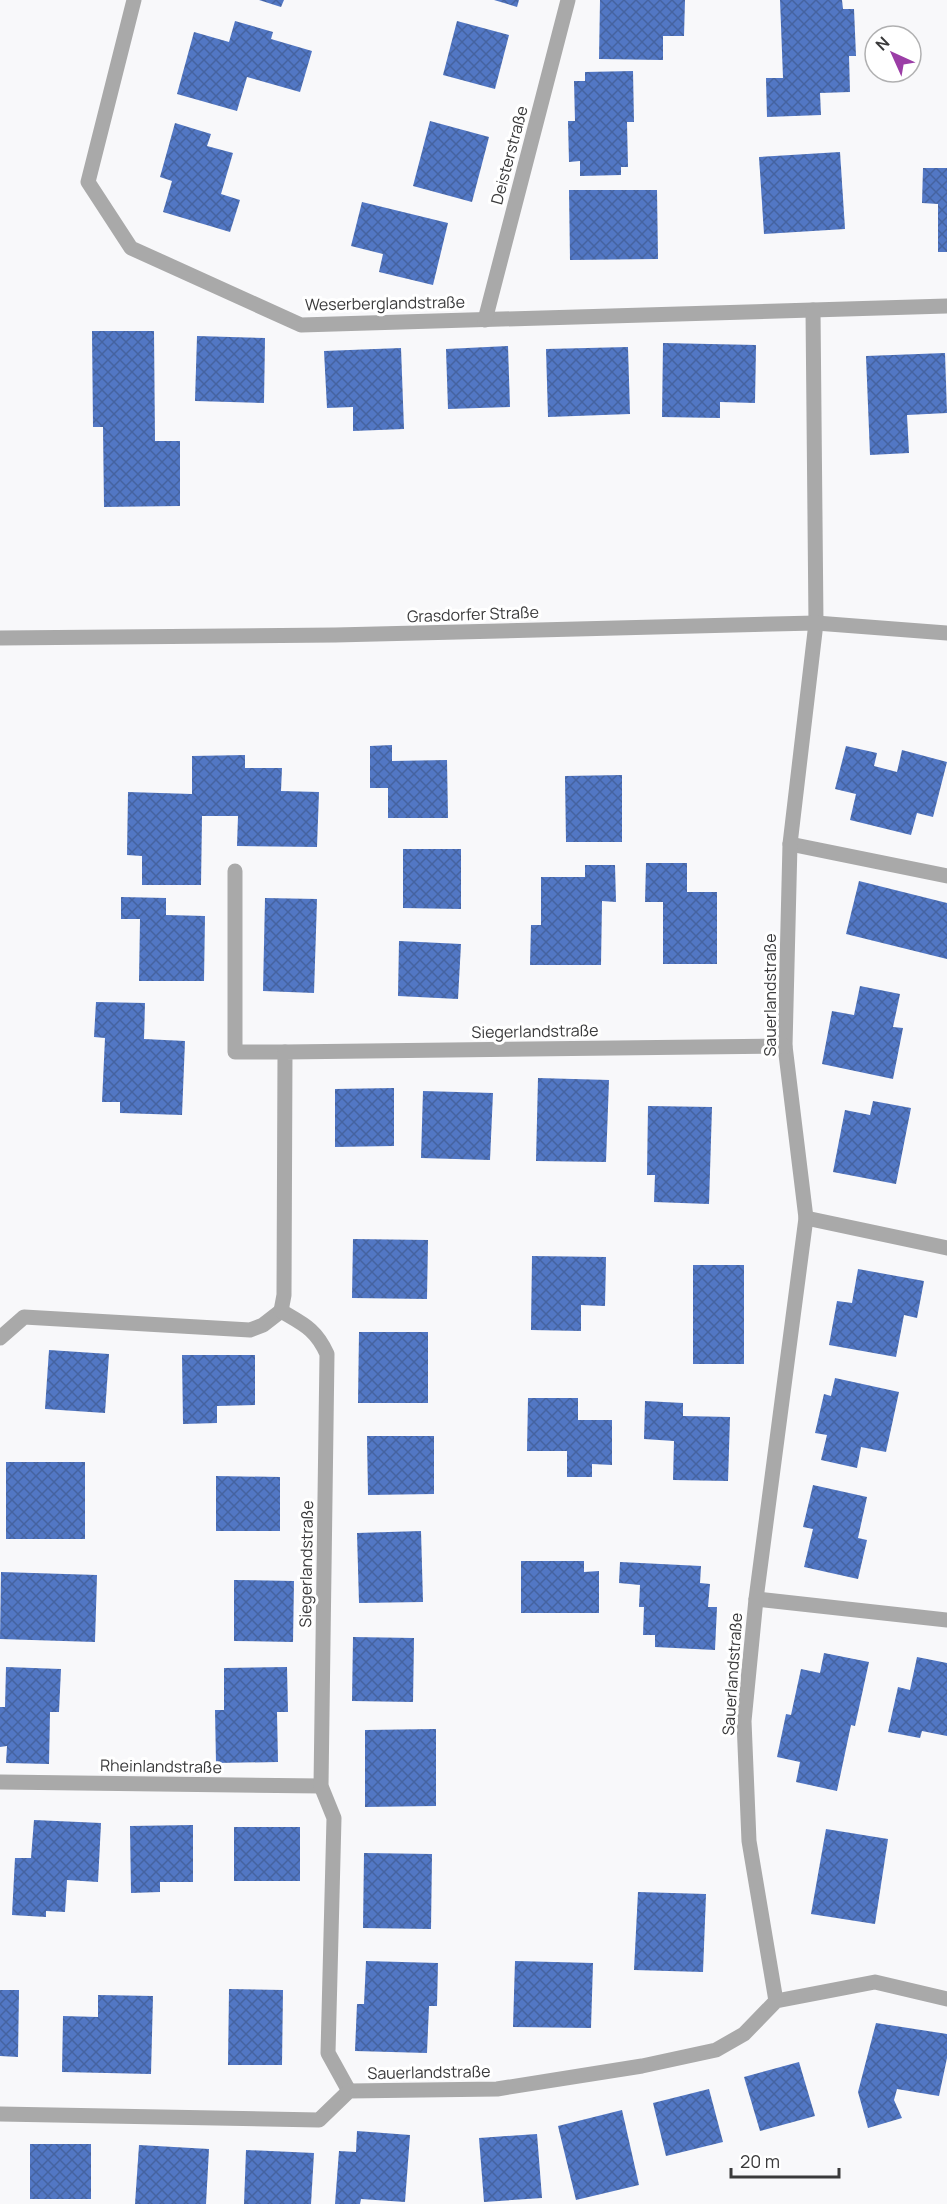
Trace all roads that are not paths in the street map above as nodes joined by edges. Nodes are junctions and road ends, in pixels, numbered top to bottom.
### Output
1 (134, 0) edge
2 (568, 0) edge
3 (947, 306) edge
4 (813, 310) junction
5 (484, 320) junction
6 (816, 623) junction
7 (947, 633) edge
8 (0, 638) edge
9 (790, 844) junction
10 (235, 871) dead end
11 (947, 876) edge
12 (785, 1046) junction
13 (285, 1052) junction
14 (806, 1218) junction
15 (947, 1248) edge
16 (281, 1311) junction
17 (0, 1338) edge
18 (756, 1599) junction
19 (947, 1620) edge
20 (0, 1782) edge
21 (321, 1786) junction
22 (947, 2000) edge
23 (776, 2001) junction
24 (349, 2091) junction
25 (0, 2114) edge

1 - 5 street, Weserberglandstraße
2 - 5 street, Deisterstraße
3 - 4 street, Weserberglandstraße
4 - 5 street, Weserberglandstraße
4 - 6 street
6 - 7 street, Grasdorfer Straße
6 - 8 street, Grasdorfer Straße
6 - 9 street, Sauerlandstraße
9 - 11 street
9 - 12 street, Sauerlandstraße
10 - 13 street, Siegerlandstraße
12 - 13 street, Siegerlandstraße
12 - 14 street, Sauerlandstraße
13 - 16 street
14 - 15 street
14 - 18 street, Sauerlandstraße
16 - 17 street
16 - 21 street, Siegerlandstraße
18 - 19 street, Sauerlandstraße
18 - 23 street, Sauerlandstraße
20 - 21 street, Rheinlandstraße
21 - 24 street, Siegerlandstraße
22 - 23 street
23 - 24 street, Sauerlandstraße
24 - 25 street, Sauerlandstraße

